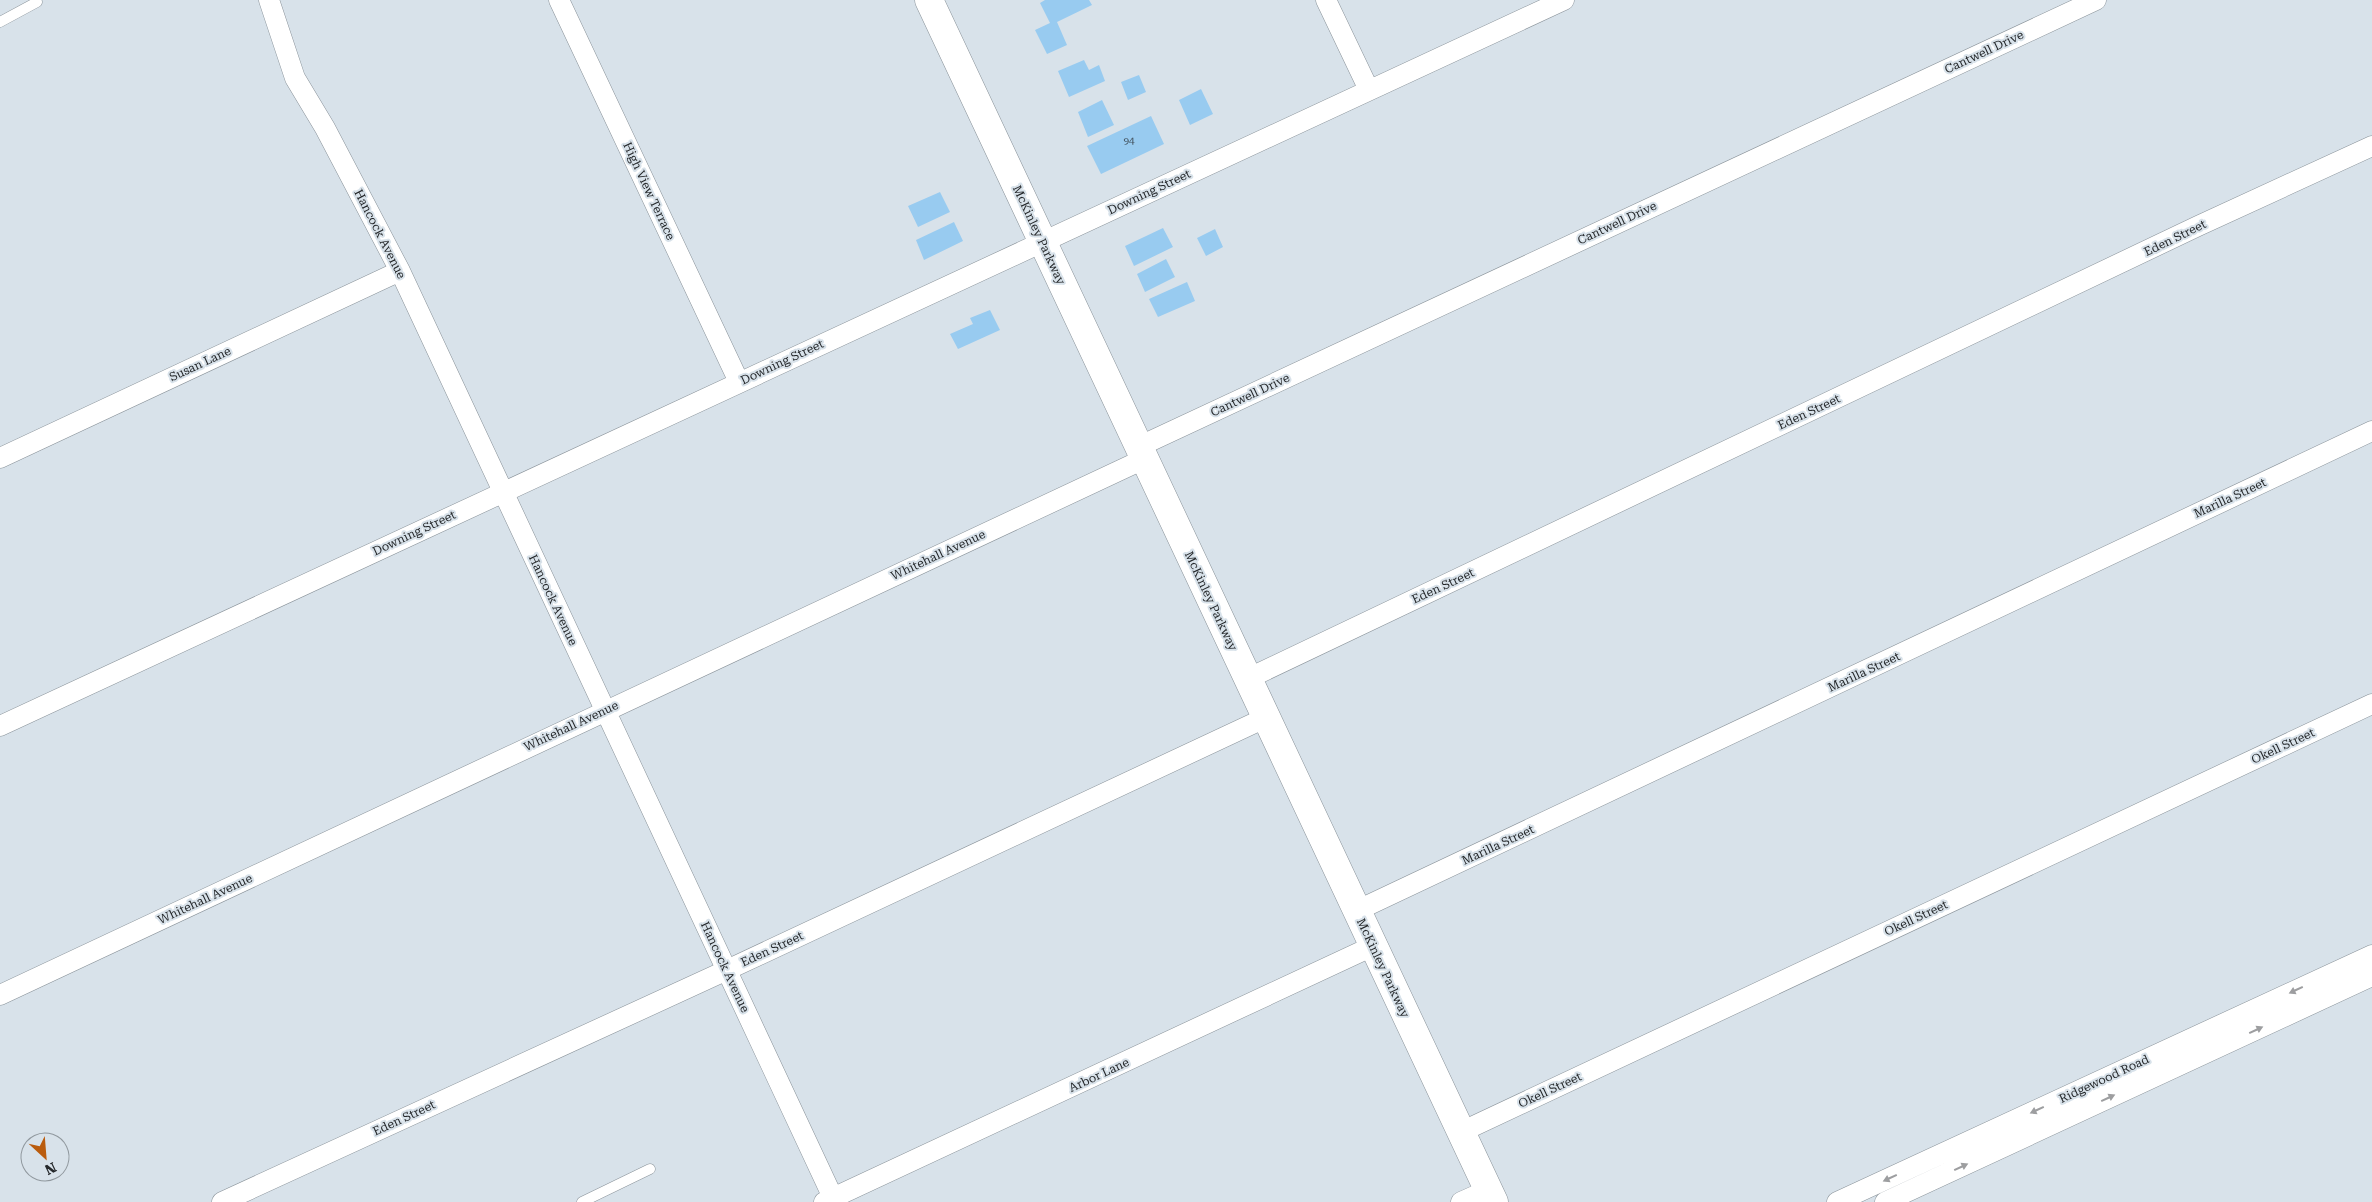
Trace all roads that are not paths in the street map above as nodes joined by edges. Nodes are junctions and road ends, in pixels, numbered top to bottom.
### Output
1 (36, 0) edge
2 (269, 0) edge
3 (559, 0) edge
4 (929, 0) edge
5 (1326, 0) edge
6 (1564, 0) edge
7 (2096, 0) edge
8 (0, 22) edge
9 (1369, 90) junction
10 (2372, 146) edge
11 (1042, 242) junction
12 (400, 271) junction
13 (739, 382) junction
14 (2372, 431) edge
15 (1141, 453) junction
16 (0, 458) edge
17 (502, 492) junction
18 (1247, 679) junction
19 (2372, 704) edge
20 (605, 710) junction
21 (1265, 718) junction
22 (0, 726) edge
23 (1356, 911) junction
24 (1373, 946) junction
25 (2372, 955) edge
26 (727, 970) junction
27 (2372, 976) edge
28 (2325, 987) junction
29 (0, 996) edge
30 (2080, 1101) junction
31 (1461, 1132) junction
32 (650, 1169) dead end
33 (1491, 1196) edge
34 (831, 1201) edge
35 (222, 1202) edge
36 (582, 1202) edge
37 (1461, 1202) edge
38 (1837, 1202) edge
39 (1885, 1202) edge

1 - 8 lane
2 - 12 street, Hancock Avenue
3 - 13 street, High View Terrace
4 - 11 street, McKinley Parkway
5 - 9 street
6 - 9 street, Downing Street
7 - 15 street, Cantwell Drive
9 - 11 street, Downing Street
10 - 18 street, Eden Street
11 - 13 street, Downing Street
11 - 15 street, McKinley Parkway
12 - 16 street, Susan Lane
12 - 17 street, Hancock Avenue
13 - 17 street, Downing Street
14 - 23 street, Marilla Street
15 - 18 street, McKinley Parkway
15 - 20 street, Whitehall Avenue
17 - 20 street, Hancock Avenue
17 - 22 street, Downing Street
18 - 21 street, McKinley Parkway
19 - 31 street, Okell Street
20 - 26 street, Hancock Avenue
20 - 29 street, Whitehall Avenue
21 - 23 street, McKinley Parkway
21 - 26 street, Eden Street
23 - 24 street, McKinley Parkway
24 - 31 street, McKinley Parkway
24 - 34 street, Arbor Lane
25 - 28 street, Ridgewood Road
26 - 34 street, Hancock Avenue
26 - 35 street, Eden Street
27 - 28 street, Ridgewood Road
28 - 30 street, Ridgewood Road
30 -> 38 street, Ridgewood Road
39 -> 30 street, Ridgewood Road
31 - 33 street, McKinley Parkway
32 - 36 lane
33 - 37 street

